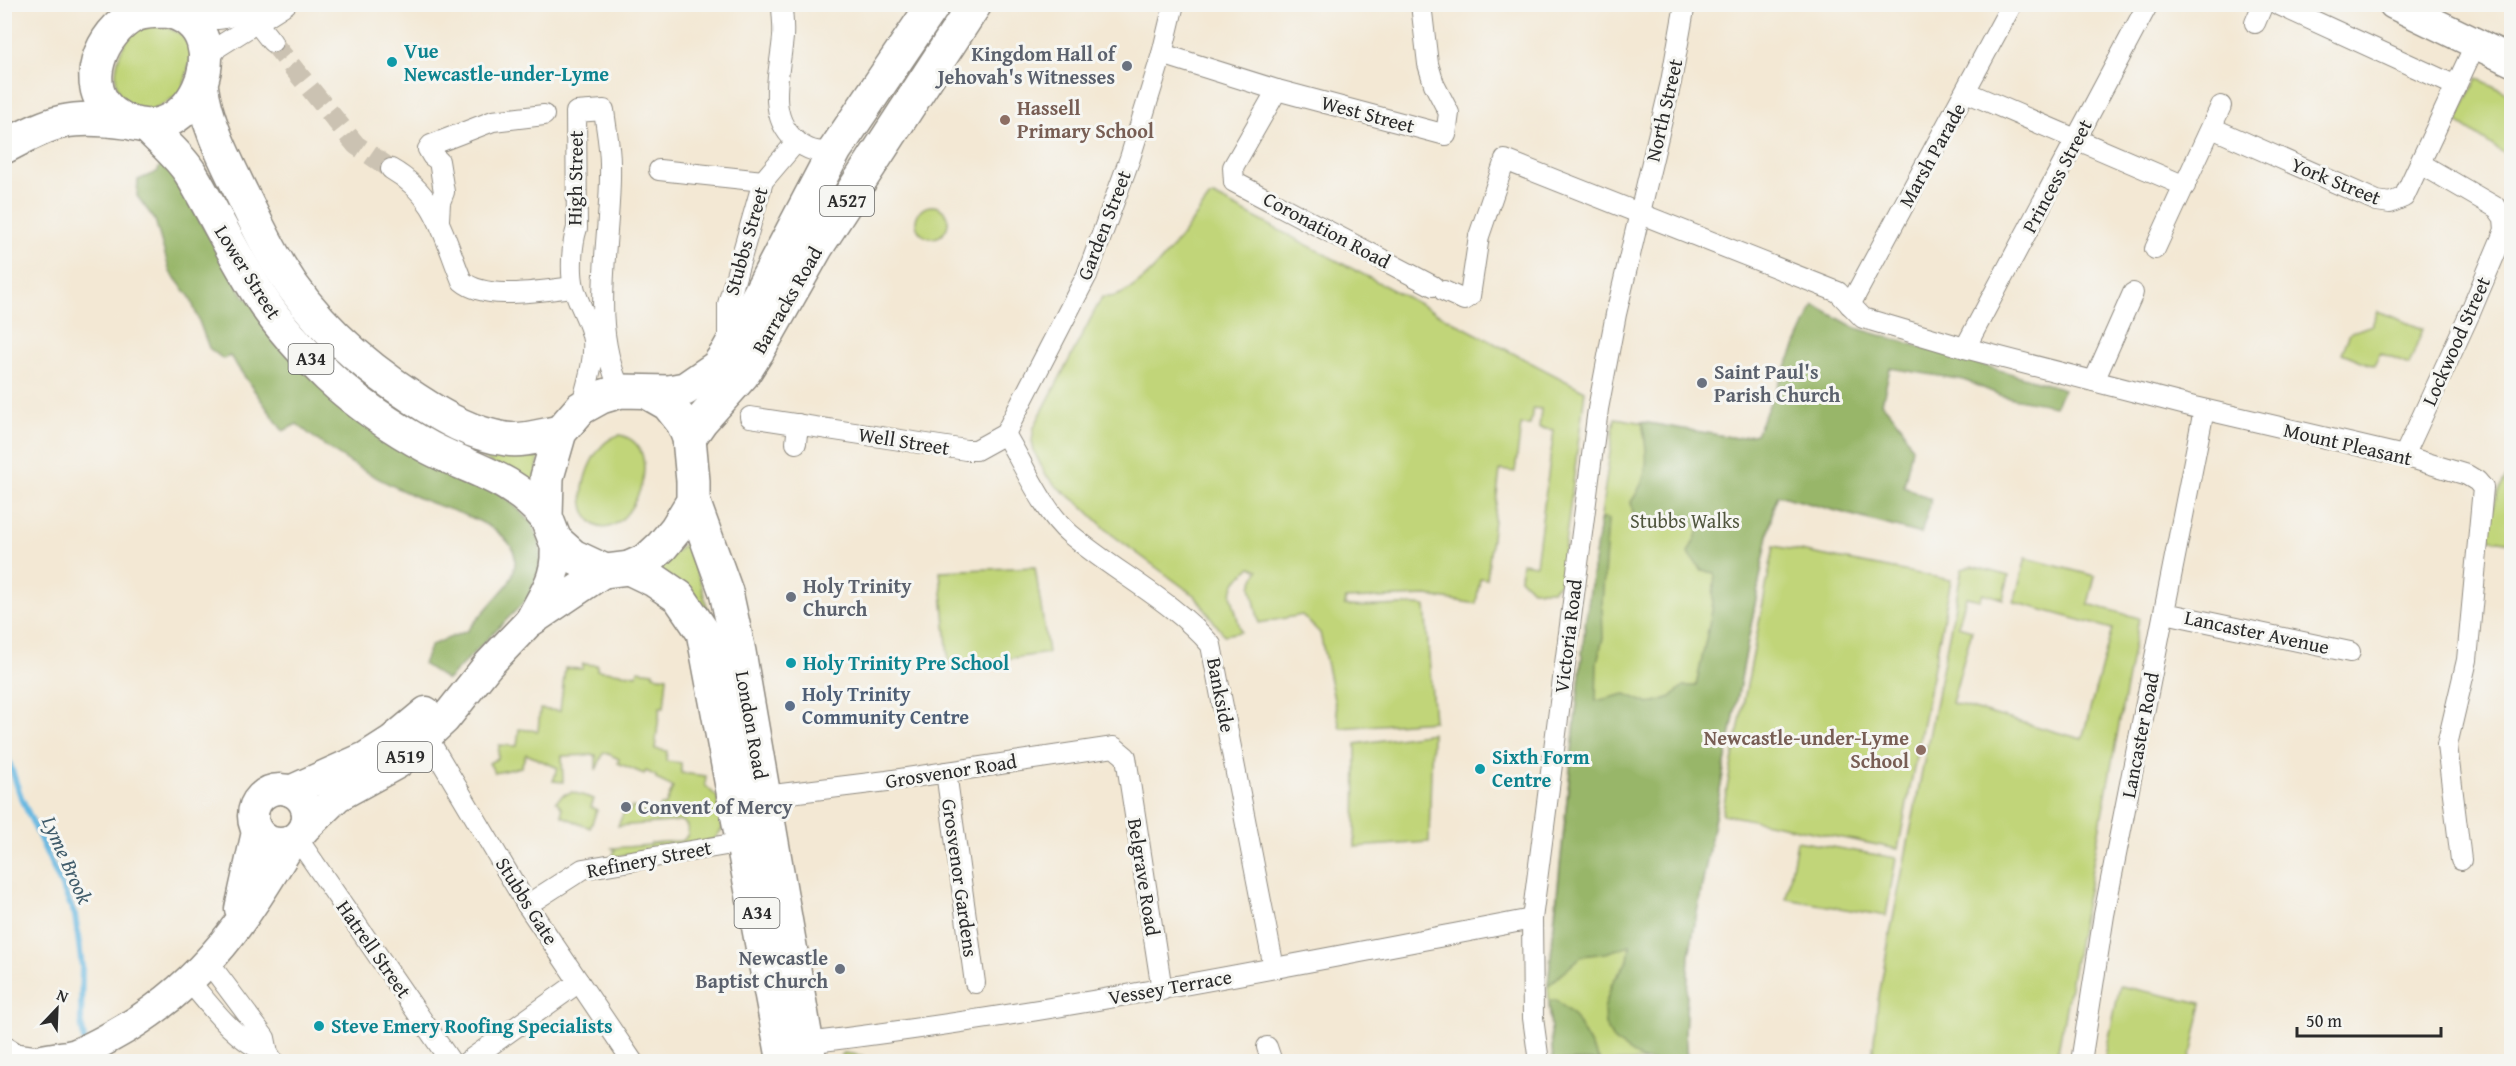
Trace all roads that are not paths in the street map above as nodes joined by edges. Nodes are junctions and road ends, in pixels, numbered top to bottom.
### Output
1 (105, 4) edge
2 (782, 4) edge
3 (934, 4) edge
4 (975, 4) edge
5 (1174, 4) edge
6 (1421, 4) edge
7 (1685, 4) edge
8 (2012, 4) edge
9 (2148, 4) edge
10 (2263, 4) edge
11 (2277, 4) edge
12 (2394, 4) edge
13 (271, 9) edge
14 (168, 10) edge
15 (2255, 23) dead end
16 (272, 42) tunnel mouth
17 (2476, 43) junction
18 (102, 53) junction
19 (1162, 54) junction
20 (2511, 61) edge
21 (203, 73) junction
22 (2456, 86) junction
23 (1277, 90) junction
24 (1966, 92) junction
25 (2221, 106) dead end
26 (544, 115) dead end
27 (56, 122) junction
28 (137, 124) junction
29 (2212, 128) junction
30 (2076, 140) junction
31 (797, 141) junction
32 (4, 147) edge
33 (835, 150) junction
34 (2421, 164) junction
35 (391, 169) tunnel mouth
36 (659, 170) dead end
37 (763, 182) junction
38 (2185, 186) junction
39 (1640, 215) junction
40 (439, 220) junction
41 (2155, 249) dead end
42 (574, 287) junction
43 (2133, 293) dead end
44 (1850, 305) junction
45 (1965, 348) junction
46 (728, 353) junction
47 (2094, 381) junction
48 (634, 391) junction
49 (2204, 410) junction
50 (750, 417) dead end
51 (570, 420) junction
52 (1005, 434) junction
53 (689, 438) junction
54 (2404, 456) junction
55 (693, 501) junction
56 (550, 528) junction
57 (617, 570) junction
58 (2165, 613) junction
59 (528, 624) junction
60 (2350, 652) dead end
61 (488, 665) junction
62 (427, 738) junction
63 (1127, 752) joint
64 (946, 772) junction
65 (290, 791) junction
66 (765, 796) junction
67 (257, 832) junction
68 (298, 836) junction
69 (744, 842) junction
70 (2461, 860) dead end
71 (527, 905) junction
72 (1532, 919) junction
73 (235, 929) junction
74 (1267, 970) junction
75 (200, 972) junction
76 (579, 982) junction
77 (975, 983) dead end
78 (1162, 990) junction
79 (4, 1050) edge
80 (800, 1055) edge
81 (62, 1057) edge
82 (271, 1057) edge
83 (451, 1062) edge
84 (467, 1062) edge
85 (633, 1062) edge
86 (1539, 1062) edge
87 (2081, 1062) edge

1 - 18 highway
2 - 31 street
3 - 33 highway, Barracks Road / A527
4 - 53 highway, Barracks Road / A527
5 - 19 street, Garden Street
6 - 23 street, West Street
7 - 39 street, North Street
8 - 24 street, Marsh Parade
9 - 30 street, Princess Street
10 - 15 street
11 - 22 street
12 - 17 main road
13 - 14 street
13 - 16 street
13 - 21 street
14 - 18 highway
14 - 21 highway
17 - 20 main road
17 - 22 street, York Street
18 - 27 highway
18 - 28 highway
19 - 23 street, West Street
19 - 52 street, Garden Street
21 - 28 highway
21 - 51 highway, Lower Street / A34
22 - 34 street, York Street
23 - 39 street, Coronation Road
24 - 30 street
24 - 44 street, Marsh Parade
25 - 29 street
26 - 40 street
27 - 28 highway
27 - 32 highway
28 - 56 highway, Lower Street / A34
29 - 34 street, York Street
29 - 38 street
30 - 38 street
30 - 45 street, Princess Street
31 - 33 street
31 - 37 street, Stubbs Street
33 - 46 highway, Barracks Road / A527
34 - 54 street, Lockwood Street
35 - 40 street
36 - 37 street
37 - 46 street, Stubbs Street
38 - 41 street
39 - 44 street
39 - 72 street, Victoria Road
40 - 42 street
42 - 48 street, High Street
42 - 51 street, High Street
43 - 47 street
44 - 45 street, Mount Pleasant
45 - 47 street, Mount Pleasant
46 - 48 highway, Barracks Road / A527
47 - 49 street, Mount Pleasant
48 - 51 highway, A34
48 - 53 highway, A34
49 - 54 street, Mount Pleasant
49 - 58 street, Lancaster Road
50 - 52 street, Well Street
51 - 56 highway
52 - 74 street, Bankside
53 - 55 highway, A34
54 - 70 street, Mount Pleasant
55 - 57 highway
55 - 66 highway, London Road / A34
56 - 57 highway, A34
56 - 59 main road, A519
57 - 59 main road, A519
57 - 69 highway, London Road / A34
58 - 60 street, Lancaster Avenue
58 - 87 street, Lancaster Road
59 - 61 main road, A519
61 - 62 main road, A519
61 - 65 main road, A519
62 - 68 main road, A519
62 - 71 street, Stubbs Gate
63 - 64 street, Grosvenor Road
63 - 78 street, Belgrave Road
64 - 66 street, Grosvenor Road
64 - 77 street, Grosvenor Gardens
65 - 67 main road, A519
65 - 68 main road
66 - 80 highway, London Road / A34
67 - 68 main road
67 - 73 main road, A519
68 - 73 main road, A519
68 - 83 street, Hatrell Street
69 - 71 street, Refinery Street
69 - 80 highway, London Road / A34
71 - 76 street, Stubbs Gate
72 - 74 street, Vessey Terrace
72 - 86 street, Victoria Road
73 - 75 main road, A519
74 - 78 street, Vessey Terrace
75 - 81 main road, A519
75 - 82 street
75 - 82 street
76 - 84 street
76 - 85 street, Stubbs Gate
78 - 80 street, Vessey Terrace
79 - 81 street

